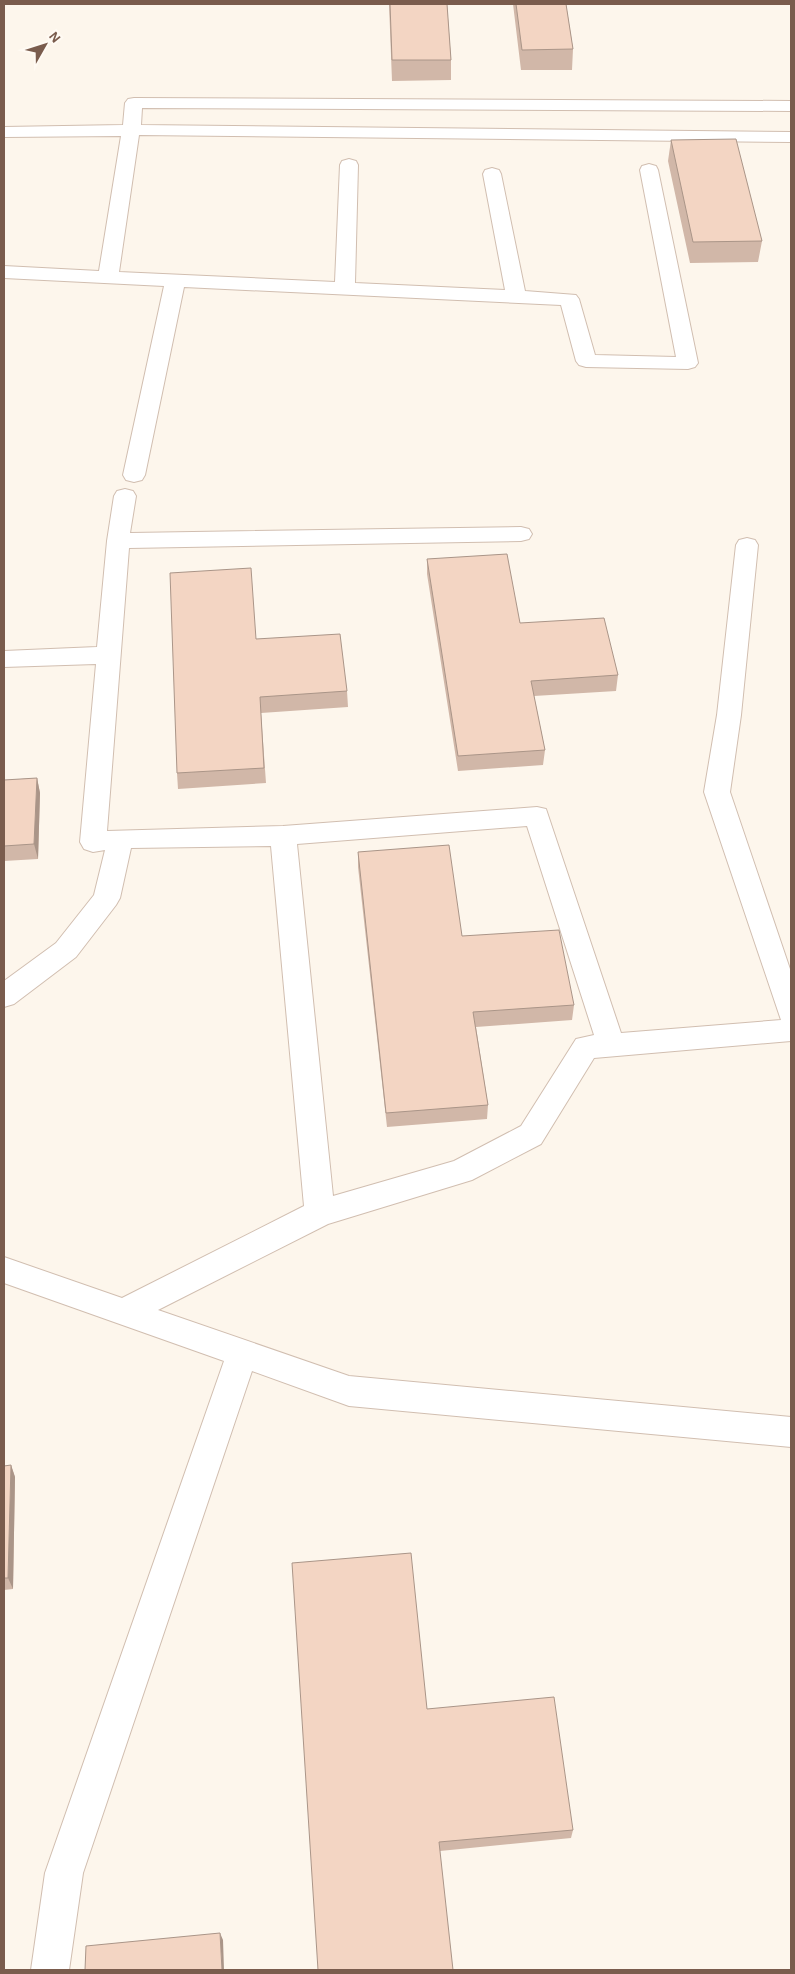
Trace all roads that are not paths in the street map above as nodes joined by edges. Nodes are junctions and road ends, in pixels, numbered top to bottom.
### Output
1 (791, 106) edge
2 (131, 130) junction
3 (4, 132) edge
4 (791, 137) edge
5 (348, 166) dead end
6 (649, 170) dead end
7 (492, 174) dead end
8 (4, 272) edge
9 (108, 277) junction
10 (174, 280) junction
11 (345, 289) junction
12 (516, 297) junction
13 (521, 534) dead end
14 (118, 541) junction
15 (747, 545) dead end
16 (108, 655) junction
17 (4, 659) edge
18 (283, 836) junction
19 (120, 840) junction
20 (4, 996) edge
21 (791, 1012) edge
22 (791, 1030) edge
23 (611, 1045) junction
24 (320, 1213) junction
25 (4, 1270) edge
26 (124, 1312) junction
27 (242, 1354) junction
28 (791, 1432) edge
29 (50, 1970) edge

1 - 2 street
2 - 3 street
2 - 4 street
2 - 9 street
5 - 11 street
6 - 12 street
7 - 12 street
8 - 9 street
9 - 10 street
10 - 11 street
10 - 14 street
11 - 12 street
13 - 14 street
14 - 16 street
15 - 21 street
16 - 17 street
16 - 19 street
18 - 19 street
18 - 23 street
18 - 24 street
19 - 20 street
22 - 23 street
23 - 24 street
24 - 26 street
25 - 26 street
26 - 27 street
27 - 28 street
27 - 29 street

